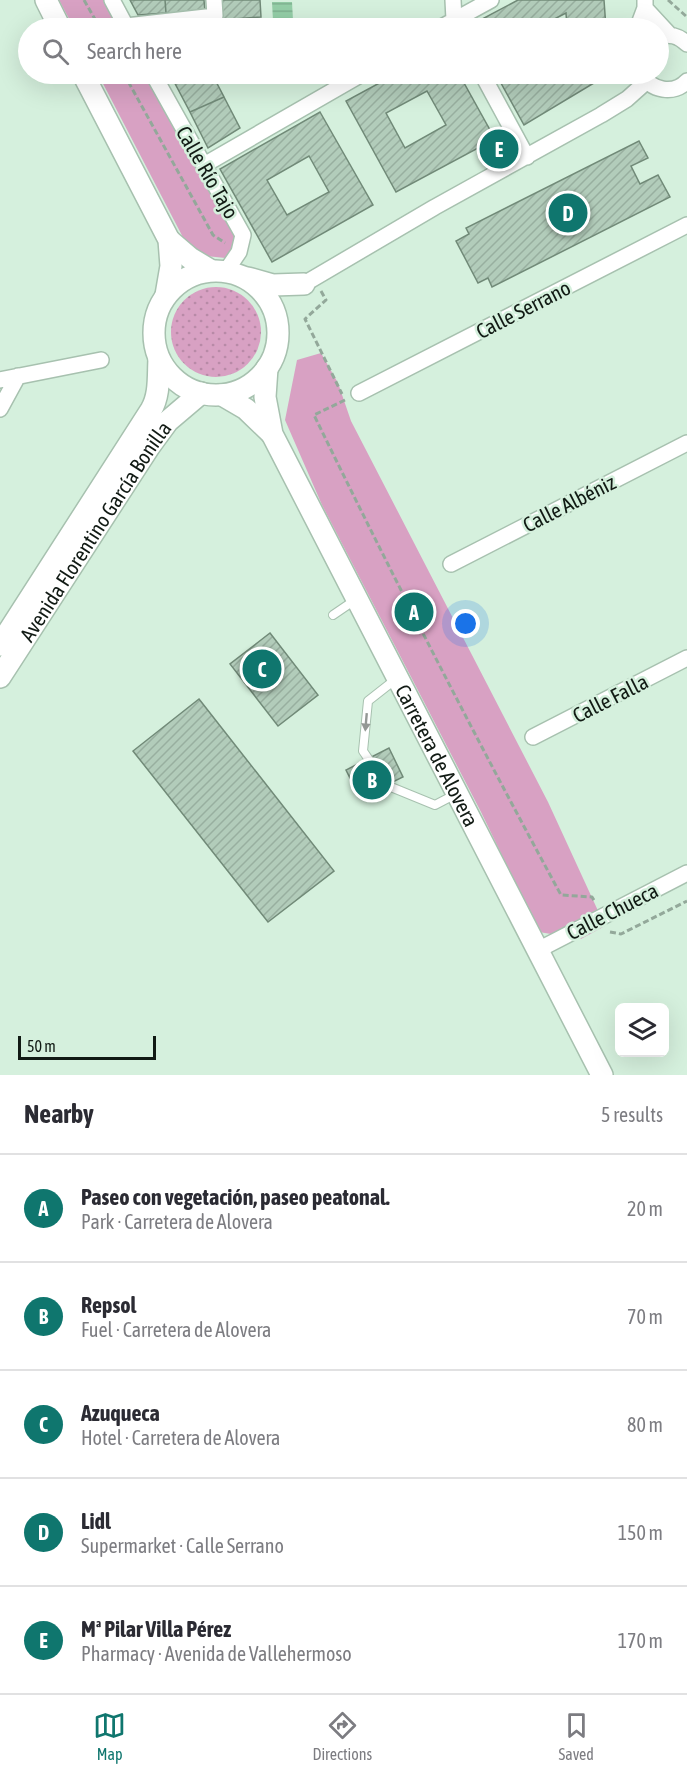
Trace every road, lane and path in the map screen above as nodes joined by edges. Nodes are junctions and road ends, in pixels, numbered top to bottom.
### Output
1 (46, 0) edge
2 (84, 0) edge
3 (112, 0) edge
4 (214, 0) edge
5 (453, 0) edge
6 (491, 0) edge
7 (668, 0) edge
8 (645, 4) edge
9 (687, 17) edge
10 (55, 18) edge
11 (94, 18) edge
12 (122, 18) edge
13 (200, 18) edge
14 (455, 18) edge
15 (465, 18) edge
16 (654, 18) edge
17 (669, 36) edge
18 (687, 44) edge
19 (686, 83) edge
20 (88, 84) edge
21 (159, 84) edge
22 (345, 84) edge
23 (487, 84) edge
24 (639, 84) edge
25 (653, 84) edge
26 (527, 157) junction
27 (204, 165) junction
28 (687, 225) edge
29 (168, 240) junction
30 (226, 272) junction
31 (312, 286) junction
32 (166, 295) junction
33 (278, 324) junction
34 (159, 359) junction
35 (101, 360) dead end
36 (267, 368) junction
37 (18, 376) junction
38 (0, 380) edge
39 (201, 393) junction
40 (359, 393) dead end
41 (222, 395) junction
42 (0, 410) edge
43 (272, 434) junction
44 (687, 443) edge
45 (451, 564) dead end
46 (357, 599) junction
47 (333, 615) dead end
48 (0, 645) edge
49 (687, 658) edge
50 (0, 677) edge
51 (397, 678) junction
52 (533, 737) dead end
53 (457, 794) junction
54 (687, 873) edge
55 (687, 901) edge
56 (602, 917) junction
57 (537, 950) junction
58 (602, 1075) edge

1 - 10 street
2 - 11 path
3 - 12 street
4 - 13 street
5 - 14 street
6 - 15 street
7 - 9 path
8 - 16 street
17 - 18 street
19 - 25 street
20 - 29 street
21 - 27 street, Calle Río Tajo
22 - 27 street
23 - 26 street
24 - 26 street
26 - 31 street
27 - 30 street, Calle Río Tajo
28 - 40 street, Calle Serrano
29 - 30 street
29 - 32 street
30 - 31 street
30 - 32 street
30 - 33 street
31 - 33 street
31 - 56 path
32 - 34 street
33 - 36 street
34 - 39 street
34 - 48 street, Avenida Florentino García Bonilla
35 - 37 street
36 - 41 street
36 - 43 street, Carretera de Alovera
37 - 38 street
37 - 42 street
39 - 41 street
39 - 50 street, Avenida Florentino García Bonilla
41 - 43 street, Carretera de Alovera
43 - 46 street, Carretera de Alovera
44 - 45 street, Calle Albéniz
46 - 47 lane
46 - 51 street, Carretera de Alovera
49 - 52 street, Calle Falla
51 - 53 street, Carretera de Alovera
51 -> 53 lane
53 - 57 street, Carretera de Alovera
54 - 56 street, Calle Chueca
55 - 56 path
56 - 57 street, Calle Chueca
57 - 58 street, Carretera de Alovera

